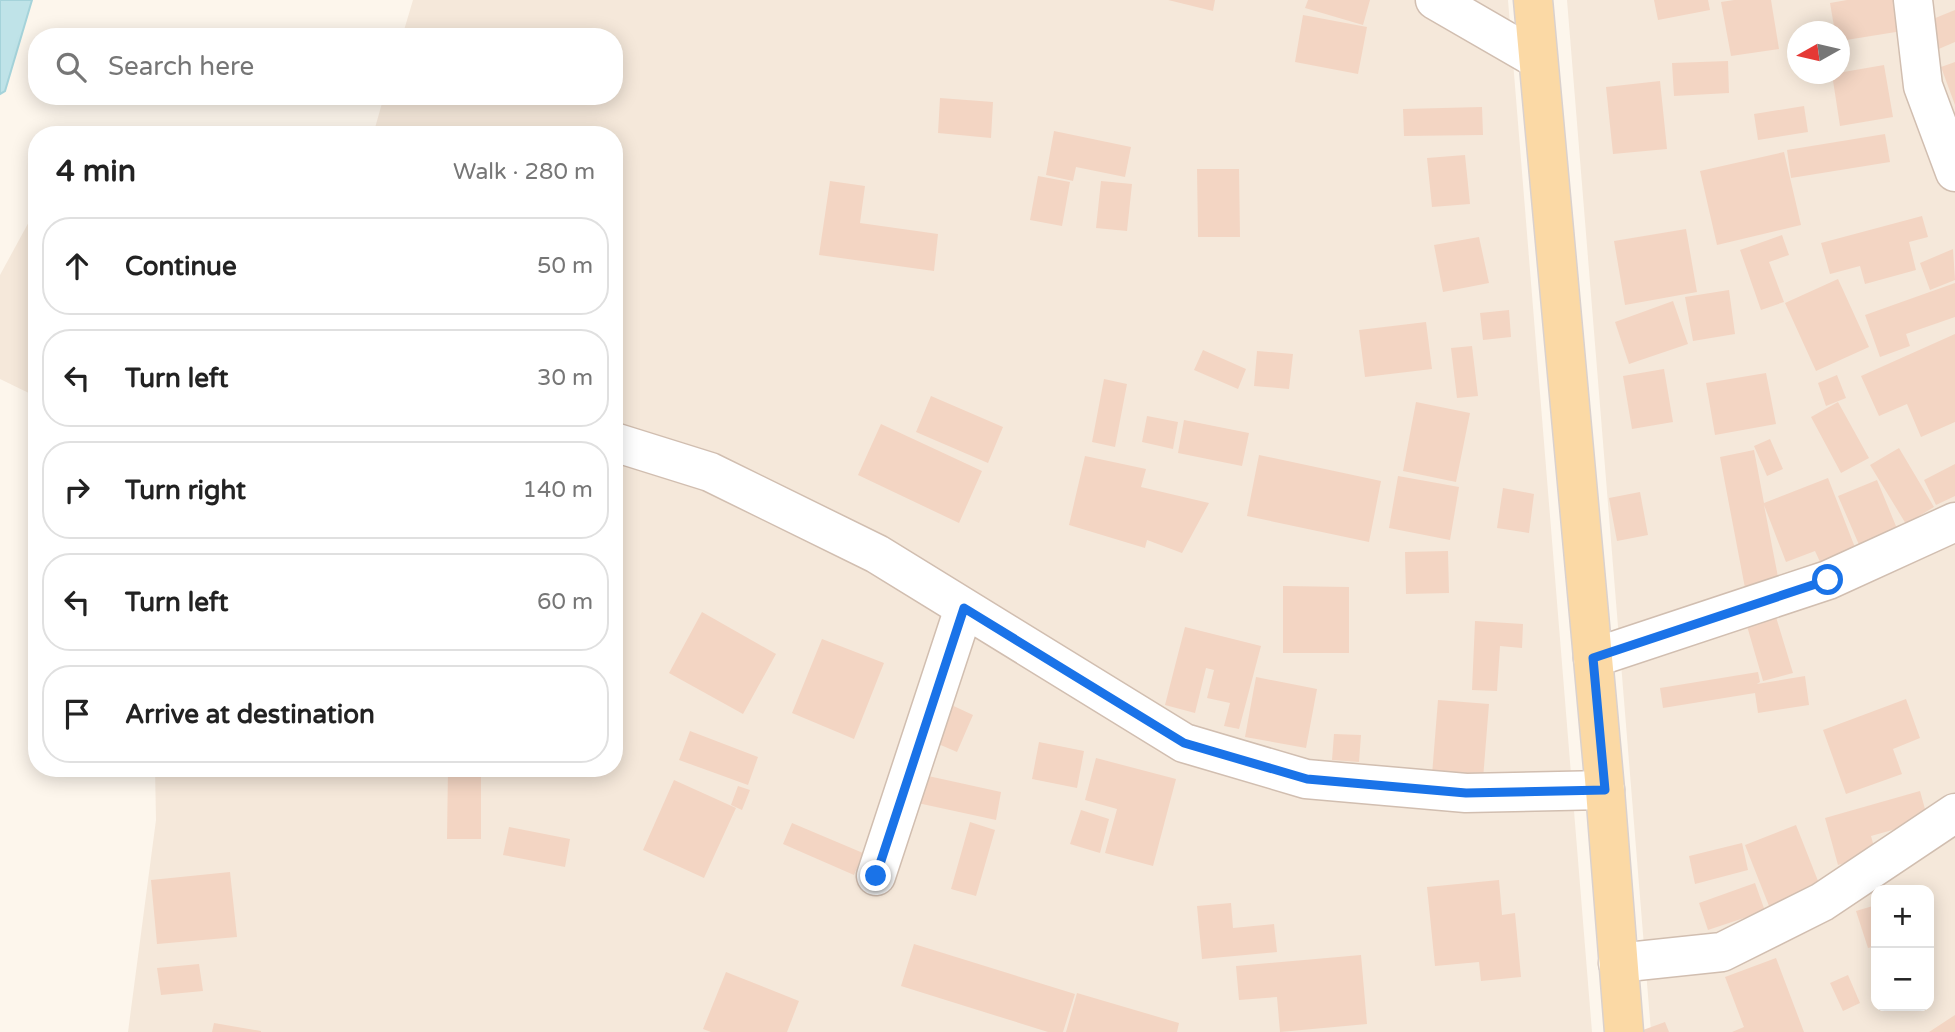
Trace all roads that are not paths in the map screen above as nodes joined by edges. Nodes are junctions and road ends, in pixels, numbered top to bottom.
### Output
1 (1434, 0) edge
2 (1533, 0) edge
3 (1913, 0) edge
4 (1537, 59) junction
5 (1955, 172) edge
6 (623, 445) edge
7 (1955, 522) edge
8 (964, 608) junction
9 (1593, 658) junction
10 (1605, 790) junction
11 (1955, 813) edge
12 (876, 876) dead end
13 (1618, 963) junction
14 (1624, 1032) edge

1 - 4 street
2 - 4 main road
3 - 5 street
4 - 9 main road
6 - 8 street
7 - 9 street
8 - 10 street
8 - 12 street
9 - 10 main road
10 - 13 main road
11 - 13 street
13 - 14 main road

